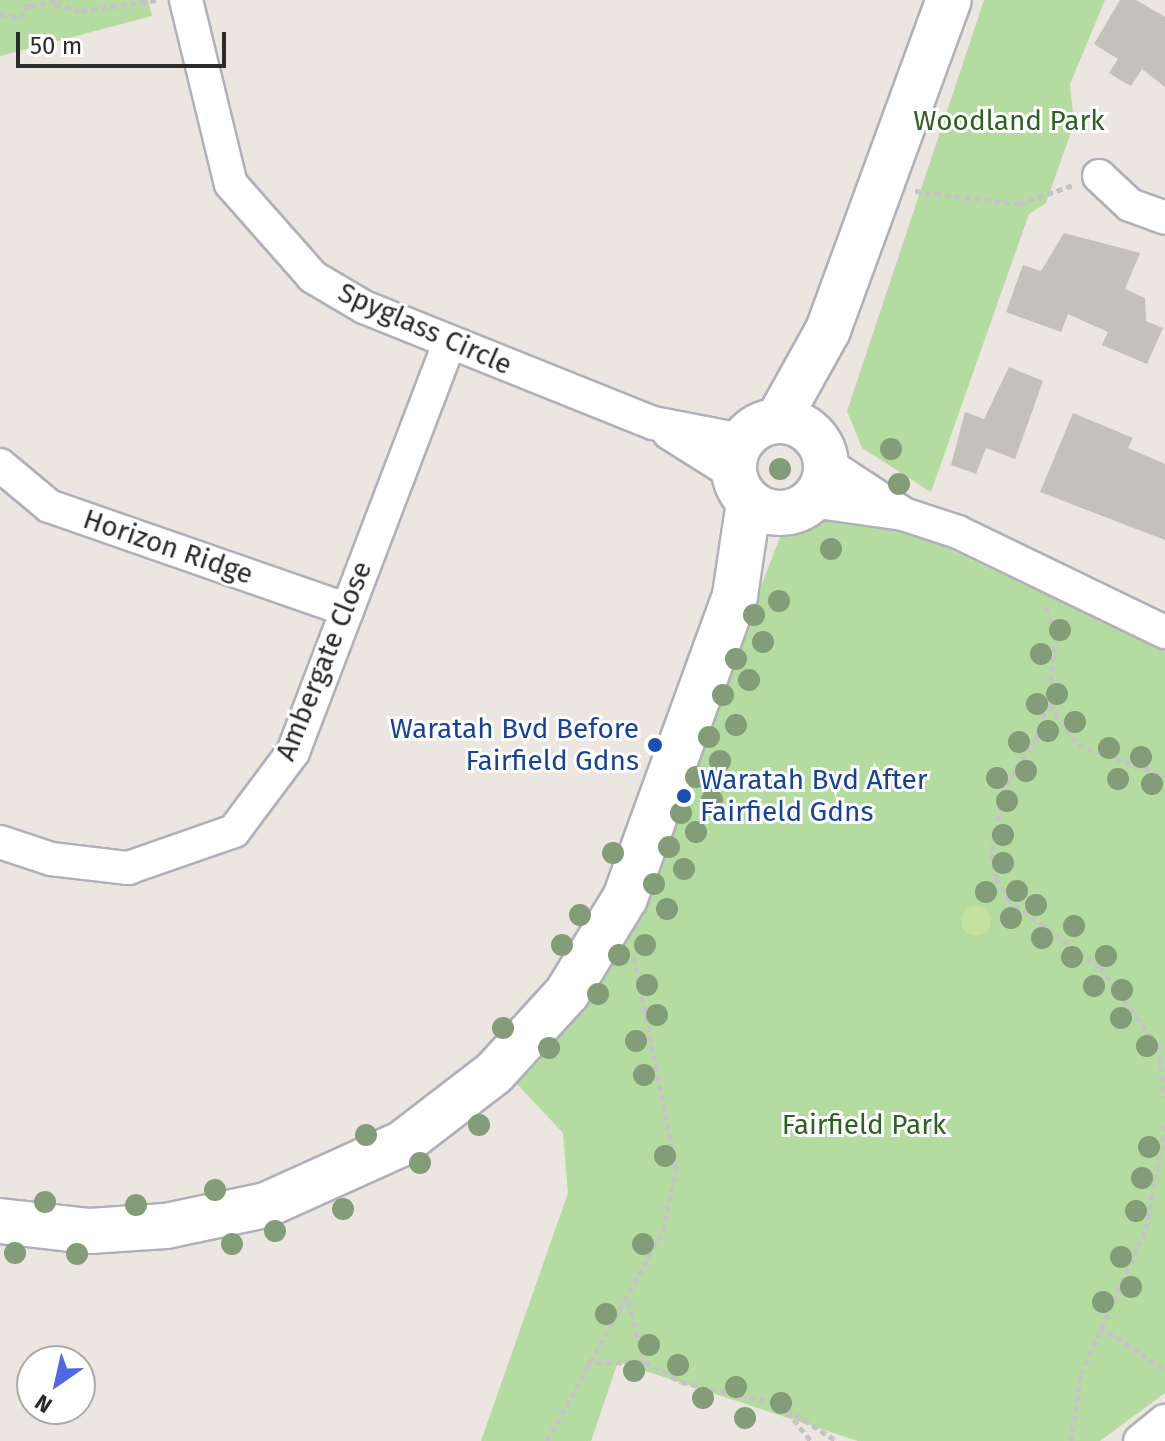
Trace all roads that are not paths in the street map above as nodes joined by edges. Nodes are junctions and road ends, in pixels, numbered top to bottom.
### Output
1 (186, 0) edge
2 (949, 0) edge
3 (1099, 176) road end
4 (1165, 218) edge
5 (828, 330) junction
6 (449, 343) junction
7 (751, 459) junction
8 (0, 465) edge
9 (813, 479) junction
10 (735, 595) junction
11 (347, 610) junction
12 (1165, 632) edge
13 (0, 842) edge
14 (0, 1221) edge
15 (1165, 1421) edge
16 (1140, 1441) edge

1 - 6 street, Spyglass Circle
2 - 5 street
3 - 4 street
5 - 7 street
5 - 9 street
6 - 7 street, Spyglass Circle
6 - 11 street, Ambergate Close
7 - 9 street
7 - 9 street
7 - 10 street
8 - 11 street, Horizon Ridge
9 - 10 street
9 - 12 street
10 - 14 street
11 - 13 street, Ambergate Close
15 - 16 street

